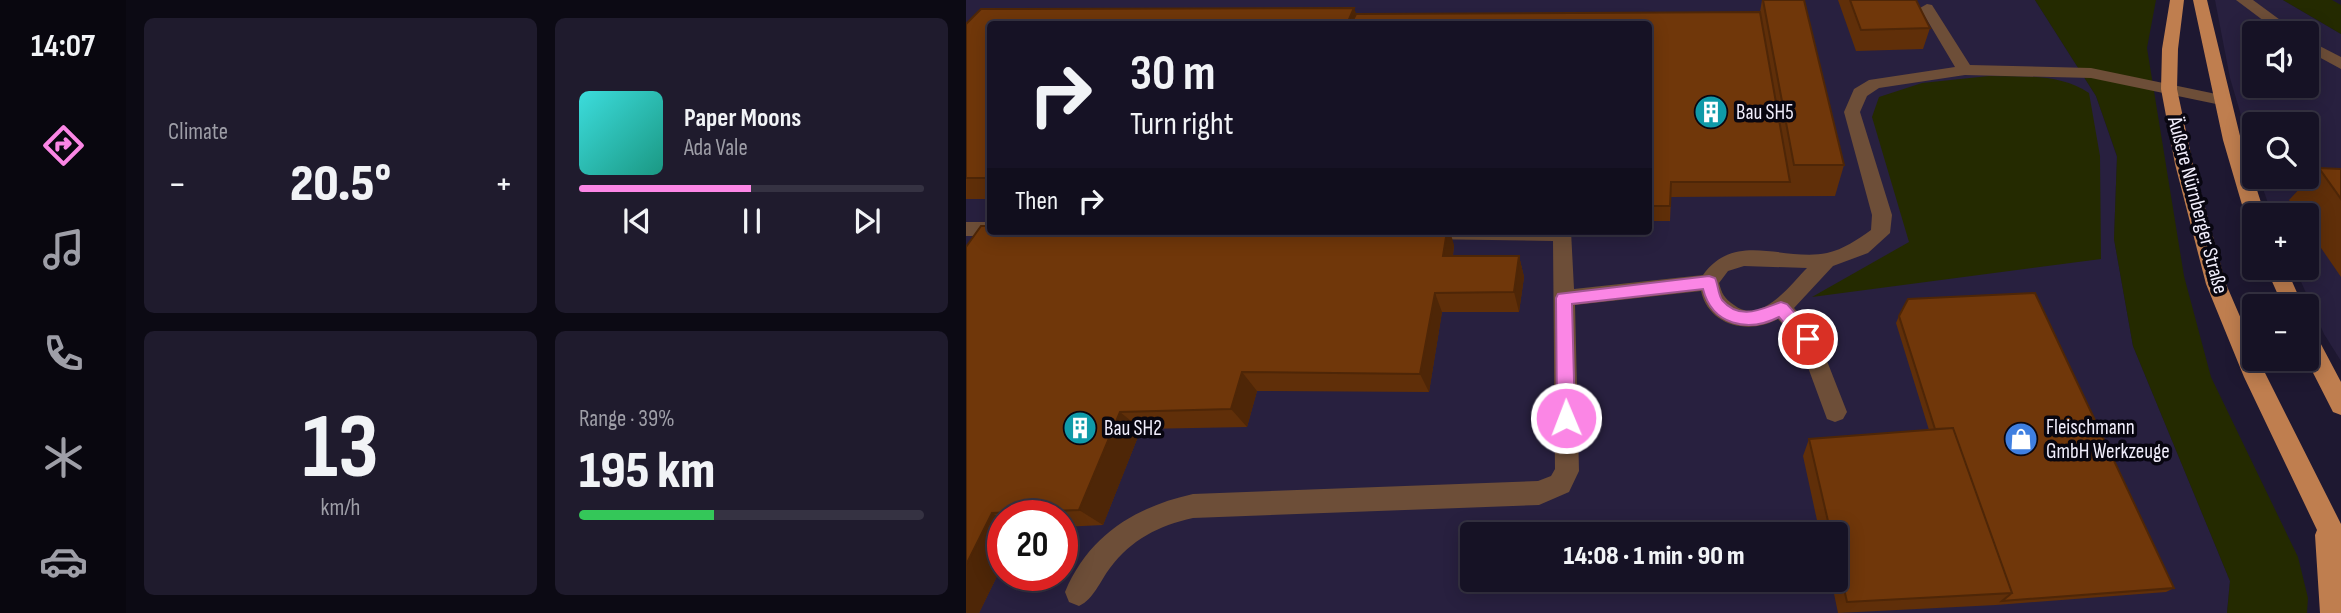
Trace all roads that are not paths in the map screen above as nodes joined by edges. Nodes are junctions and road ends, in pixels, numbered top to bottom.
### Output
1 (2178, 0) edge
2 (2200, 0) edge
3 (2244, 0) edge
4 (1927, 8) dead end
5 (2273, 21) edge
6 (2319, 51) edge
7 (2341, 64) edge
8 (1965, 70) junction
9 (2169, 89) junction
10 (2221, 100) junction
11 (2250, 203) edge
12 (966, 229) edge
13 (987, 229) edge
14 (1563, 235) edge
15 (1826, 261) junction
16 (1709, 282) junction
17 (1564, 298) junction
18 (1781, 308) junction
19 (2319, 362) edge
20 (2341, 405) edge
21 (1835, 412) dead end
22 (2334, 540) edge
23 (1079, 592) dead end
24 (2334, 613) edge

1 - 9 main road, Äußere Nürnberger Straße
2 - 10 main road
3 - 5 street
4 - 8 street
6 - 7 street
8 - 9 street
8 - 15 street
9 - 10 street
9 - 22 main road, Äußere Nürnberger Straße
10 - 11 main road
12 - 13 street
14 - 17 street
15 - 16 street
15 - 18 street
16 - 17 street
16 - 18 street
17 - 23 street
18 - 21 street
19 - 20 main road
22 - 24 main road

